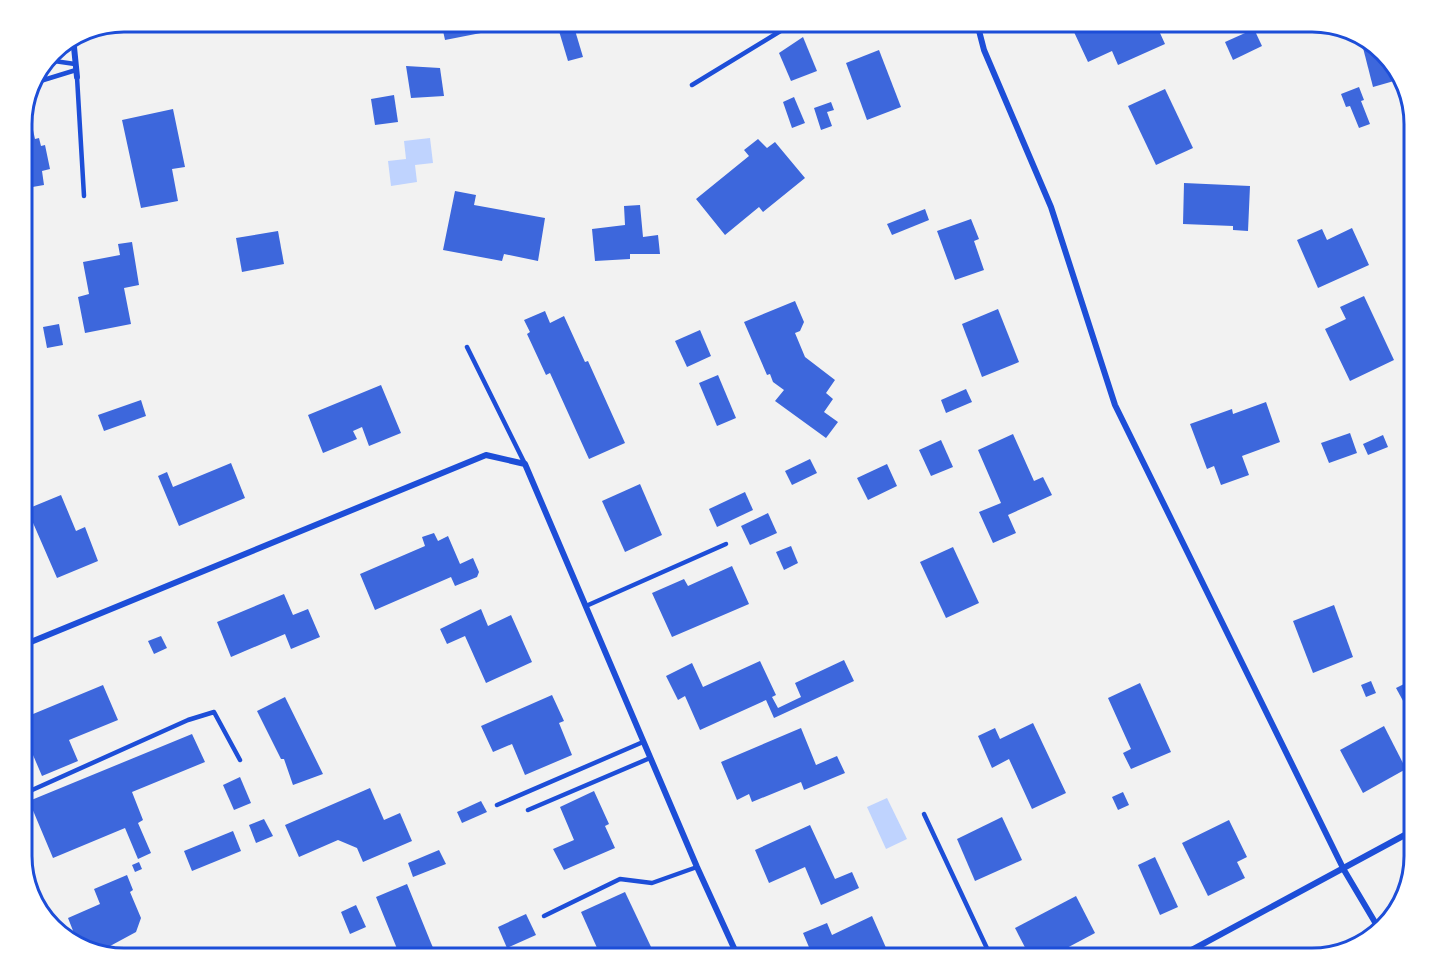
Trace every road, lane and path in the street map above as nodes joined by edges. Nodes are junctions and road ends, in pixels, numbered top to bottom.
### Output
1 (779, 32) edge
2 (979, 32) edge
3 (73, 47) edge
4 (54, 63) edge
5 (76, 70) junction
6 (43, 80) edge
7 (692, 85) dead end
8 (84, 196) dead end
9 (467, 346) dead end
10 (525, 464) junction
11 (726, 544) dead end
12 (586, 606) junction
13 (32, 641) edge
14 (644, 742) junction
15 (650, 758) junction
16 (240, 760) dead end
17 (32, 790) edge
18 (497, 805) dead end
19 (528, 810) dead end
20 (924, 814) dead end
21 (1404, 836) edge
22 (697, 867) junction
23 (1344, 870) junction
24 (544, 916) dead end
25 (1375, 923) edge
26 (735, 948) edge
27 (987, 948) edge
28 (1195, 948) edge

1 - 7 lane
2 - 23 street
3 - 5 street
4 - 5 lane
5 - 6 lane
5 - 8 lane
9 - 10 lane
10 - 12 street
10 - 13 street
11 - 12 lane
12 - 14 street
14 - 15 street
14 - 18 lane
15 - 19 lane
15 - 22 street
16 - 17 lane
20 - 27 lane
21 - 23 street
22 - 24 lane
22 - 26 street
23 - 25 street
23 - 28 street

